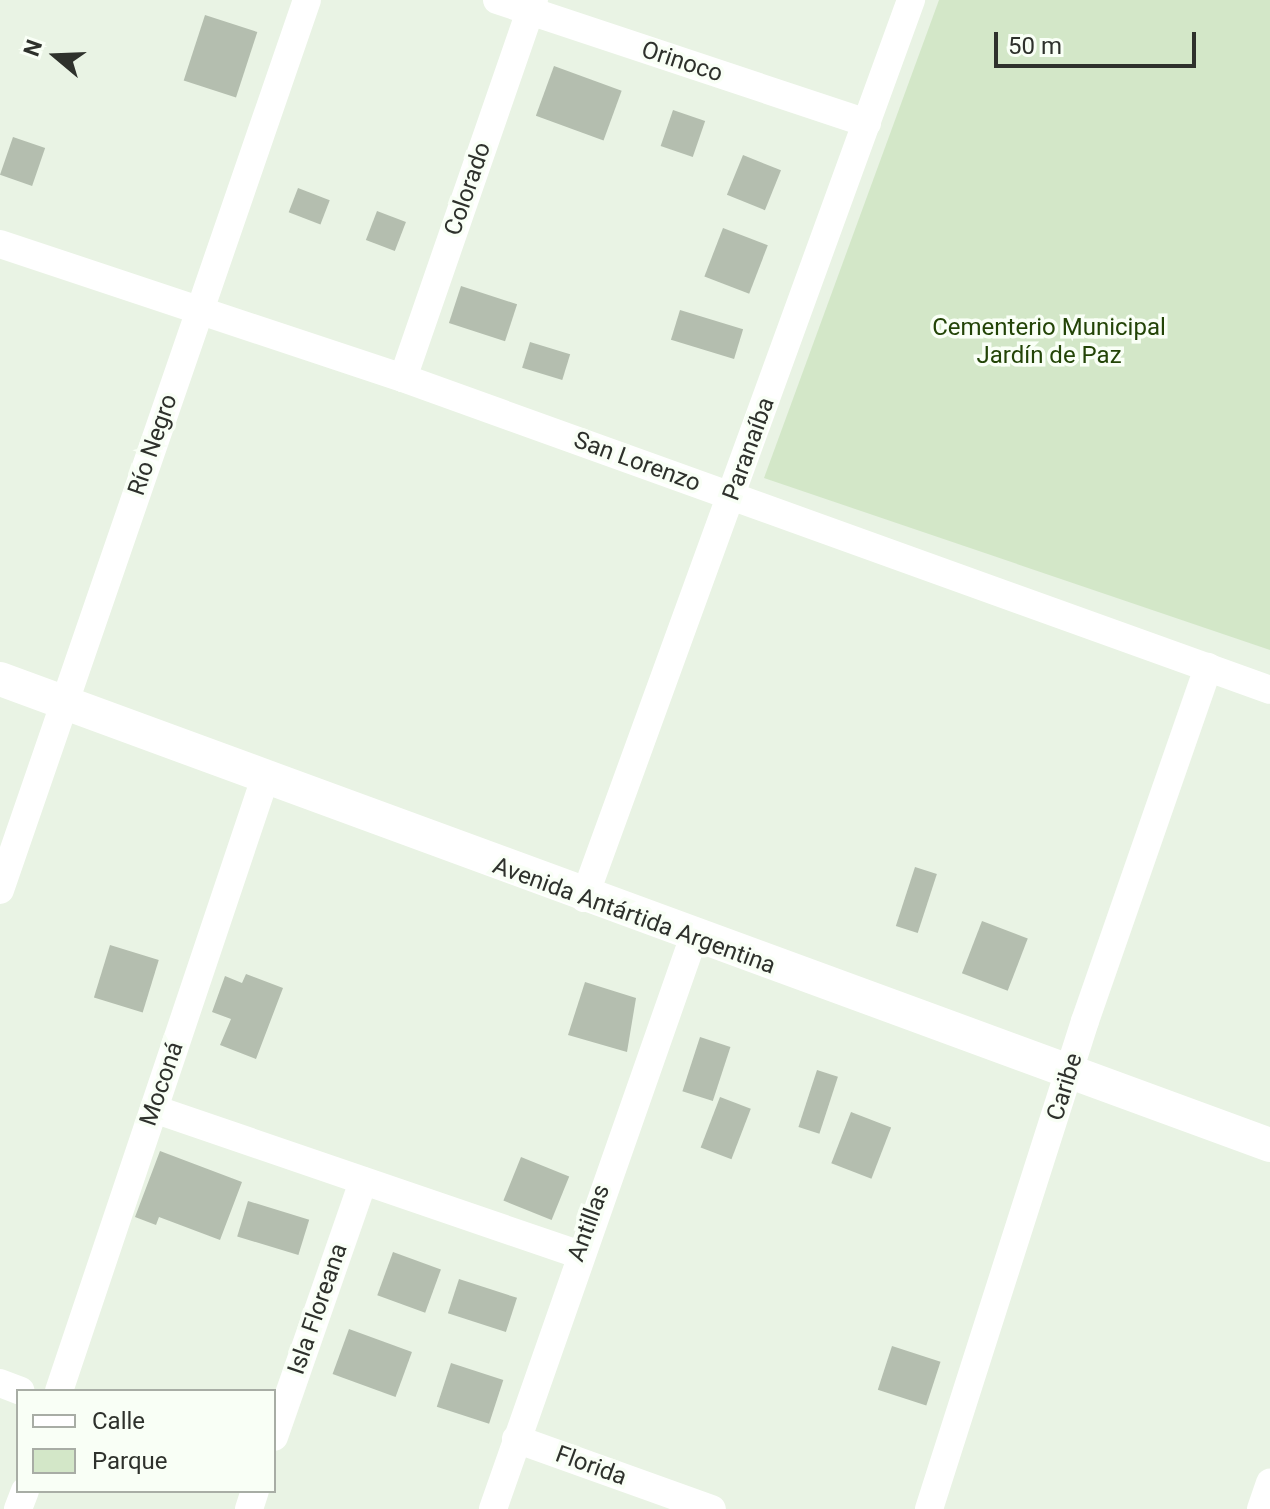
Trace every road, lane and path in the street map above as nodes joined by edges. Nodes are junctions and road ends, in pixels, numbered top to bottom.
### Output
1 (307, 0) edge
2 (497, 0) edge
3 (911, 0) edge
4 (532, 6) edge
5 (867, 123) junction
6 (0, 244) edge
7 (200, 311) junction
8 (403, 378) junction
9 (732, 496) junction
10 (1208, 667) junction
11 (0, 679) edge
12 (1270, 690) edge
13 (63, 703) junction
14 (265, 778) junction
15 (0, 890) edge
16 (584, 898) junction
17 (693, 939) junction
18 (1070, 1072) junction
19 (154, 1109) junction
20 (1270, 1145) edge
21 (363, 1181) junction
22 (577, 1254) junction
23 (60, 1389) edge
24 (276, 1431) edge
25 (516, 1439) junction
26 (1270, 1483) edge
27 (493, 1509) edge
28 (712, 1509) edge
29 (929, 1509) edge
30 (1261, 1509) edge

1 - 7 street, Río Negro
2 - 4 street, Orinoco
3 - 5 street, Paranaíba
4 - 5 street, Orinoco
4 - 8 street, Colorado
5 - 9 street, Paranaíba
6 - 7 street, San Lorenzo
7 - 8 street, San Lorenzo
7 - 13 street, Río Negro
8 - 9 street, San Lorenzo
9 - 10 street, San Lorenzo
9 - 16 street, Paranaíba
10 - 12 street, San Lorenzo
10 - 18 street, Caribe
11 - 13 street, Avenida Antártida Argentina
13 - 14 street, Avenida Antártida Argentina
13 - 15 street, Río Negro
14 - 16 street, Avenida Antártida Argentina
14 - 19 street, Moconá
16 - 17 street, Avenida Antártida Argentina
17 - 18 street, Avenida Antártida Argentina
17 - 22 street, Antillas
18 - 20 street, Avenida Antártida Argentina
18 - 29 street, Caribe
19 - 21 street
19 - 23 street, Moconá
21 - 22 street
21 - 24 street, Isla Floreana
22 - 25 street, Antillas
25 - 27 street, Antillas
25 - 28 street, Florida
26 - 30 street

